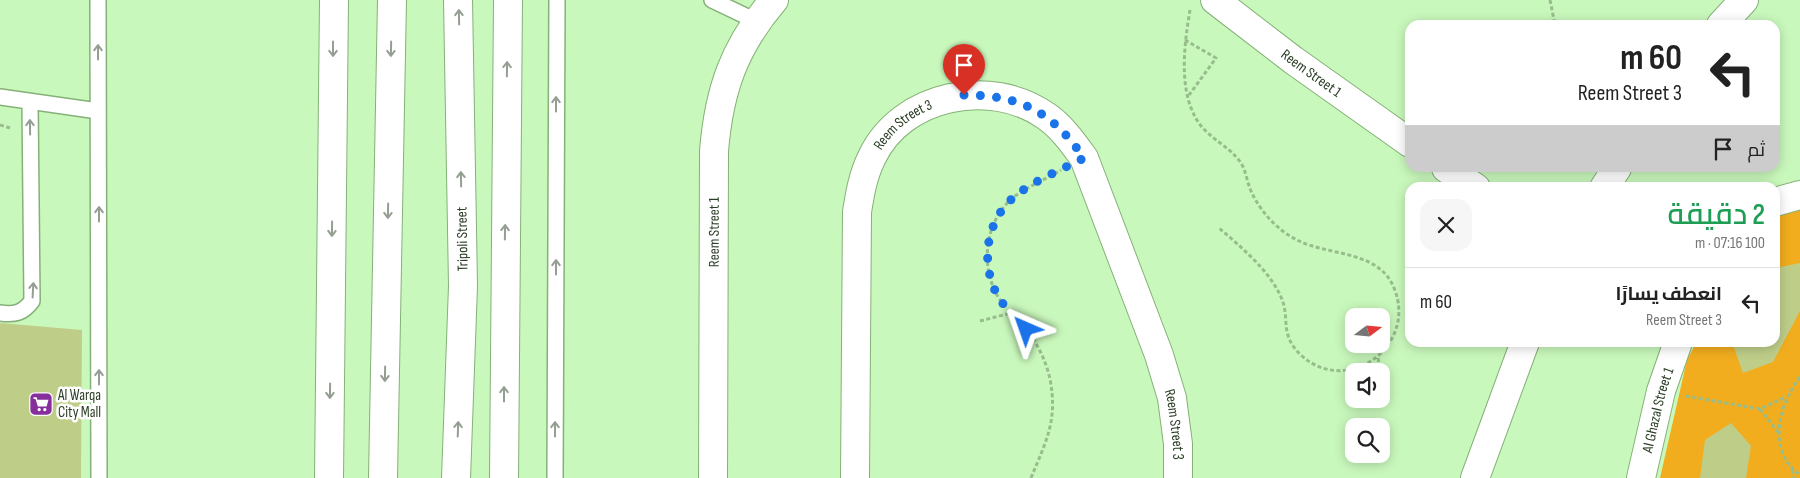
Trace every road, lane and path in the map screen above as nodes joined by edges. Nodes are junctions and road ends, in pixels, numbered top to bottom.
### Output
1 (98, 0) edge
2 (334, 0) edge
3 (392, 0) edge
4 (458, 0) edge
5 (508, 0) edge
6 (557, 0) edge
7 (712, 0) edge
8 (774, 0) edge
9 (1550, 0) edge
10 (1744, 0) edge
11 (1203, 4) edge
12 (1554, 20) edge
13 (1726, 20) edge
14 (756, 21) junction
15 (1185, 40) junction
16 (1189, 95) junction
17 (0, 97) edge
18 (30, 102) junction
19 (98, 111) junction
20 (1405, 140) edge
21 (1084, 158) junction
22 (1452, 172) edge
23 (1467, 182) edge
24 (1800, 195) edge
25 (1780, 201) edge
26 (1218, 228) dead end
27 (0, 313) edge
28 (1011, 313) junction
29 (980, 322) dead end
30 (1523, 347) edge
31 (1676, 347) edge
32 (1378, 358) junction
33 (1368, 363) edge
34 (1379, 363) edge
35 (1345, 371) edge
36 (1800, 377) edge
37 (1661, 391) junction
38 (1786, 397) junction
39 (1760, 409) junction
40 (1778, 433) junction
41 (1792, 469) junction
42 (1800, 475) edge
43 (99, 478) edge
44 (329, 478) edge
45 (383, 478) edge
46 (456, 478) edge
47 (504, 478) edge
48 (555, 478) edge
49 (713, 478) edge
50 (856, 478) edge
51 (1031, 478) edge
52 (1178, 478) edge
53 (1474, 478) edge
54 (1641, 478) edge
55 (1794, 478) edge

19 -> 1 lane
2 -> 44 main road
3 -> 45 main road
46 -> 4 main road, Tripoli Street
47 -> 5 main road
48 -> 6 lane
7 - 14 lane
8 - 14 main road, Reem Street 1
9 - 12 path
10 - 13 main road
11 - 15 path
11 - 20 main road, Reem Street 1
14 - 49 main road, Reem Street 1
15 - 16 path
15 - 16 path
16 - 32 path
17 - 18 lane
18 - 19 lane
27 -> 18 lane
43 -> 19 lane
21 - 28 path
21 - 50 main road, Reem Street 3
21 - 52 main road, Reem Street 3
22 - 23 main road
24 - 25 main road
26 - 35 path
28 - 29 path
28 - 51 path
30 - 53 main road
31 - 37 main road, Al Ghazal Street 1
32 - 33 path
32 - 34 path
36 - 38 path
37 - 39 path
37 - 54 main road, Al Ghazal Street 1
38 - 39 path
38 - 40 path
39 - 40 path
40 - 41 path
41 - 42 path
41 - 55 path

